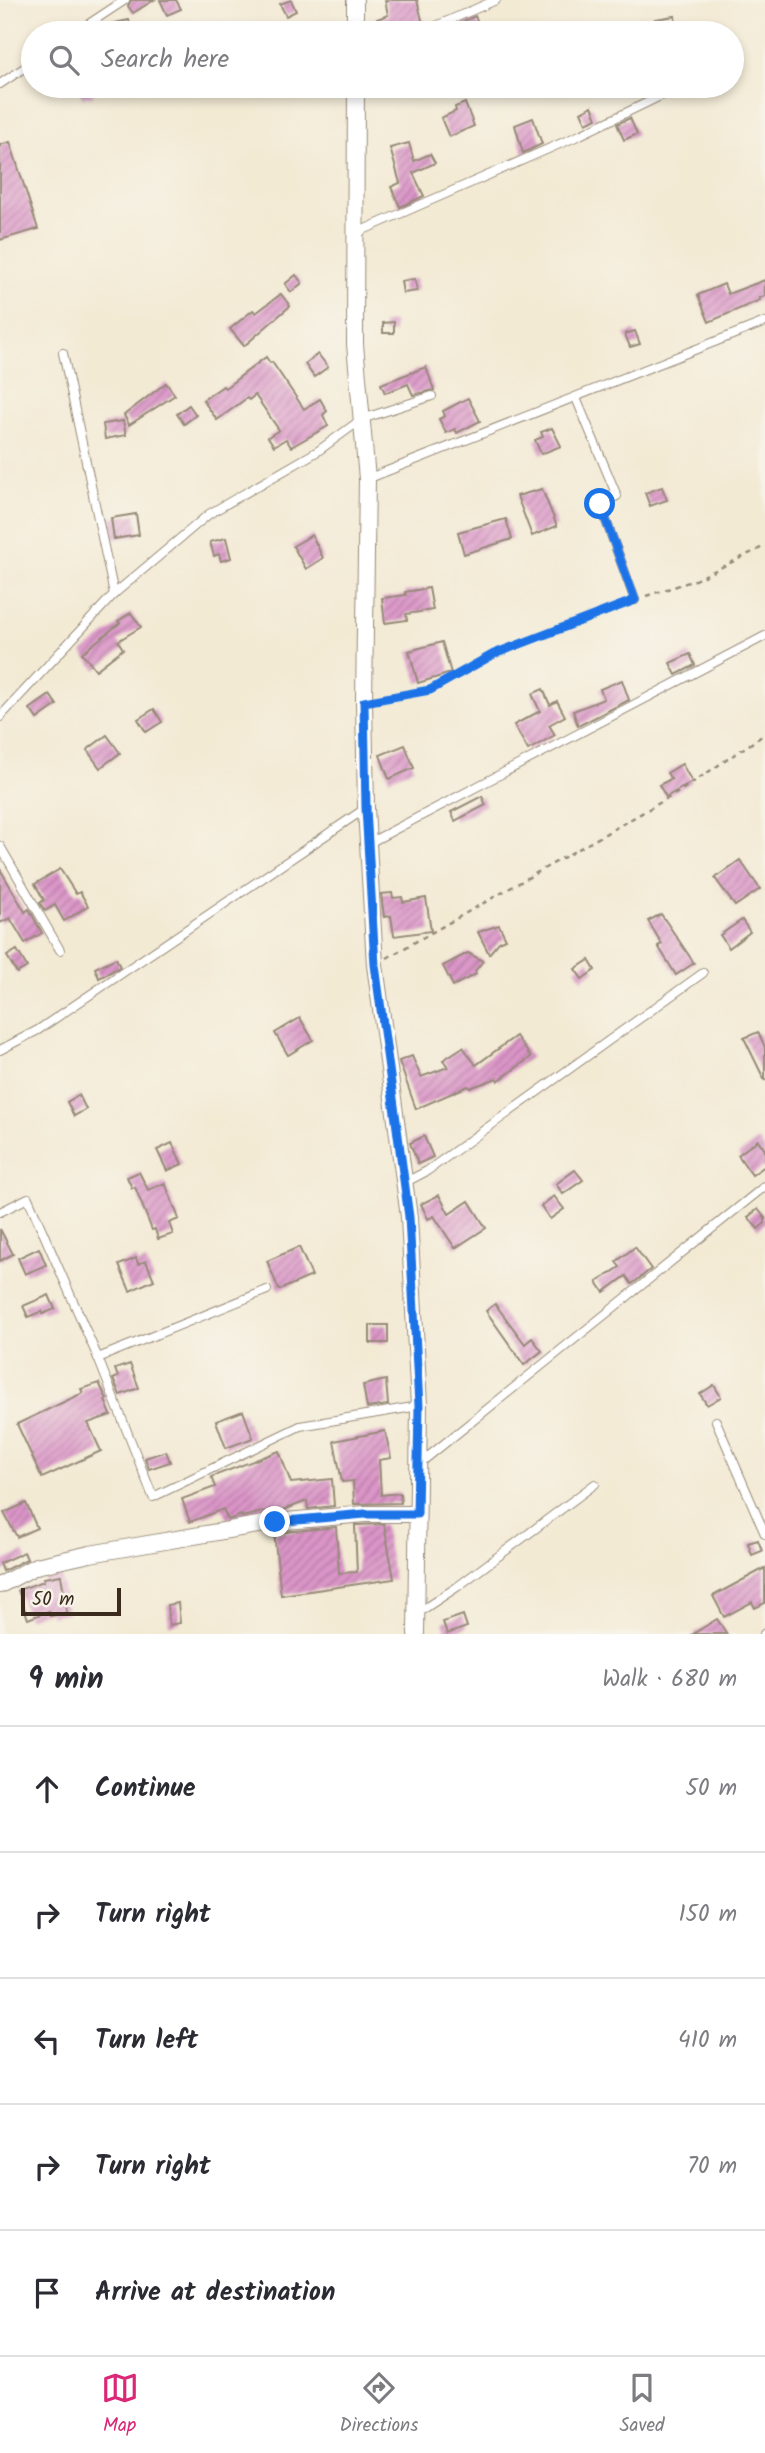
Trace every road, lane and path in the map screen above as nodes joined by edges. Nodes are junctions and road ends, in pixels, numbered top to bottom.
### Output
1 (125, 0) edge
2 (355, 0) edge
3 (496, 0) edge
4 (93, 21) edge
5 (355, 21) edge
6 (448, 21) edge
7 (21, 70) edge
8 (0, 84) edge
9 (356, 98) edge
10 (656, 98) edge
11 (354, 234) junction
12 (764, 325) edge
13 (63, 353) dead end
14 (432, 396) dead end
15 (576, 398) junction
16 (362, 419) junction
17 (367, 479) junction
18 (765, 546) edge
19 (114, 594) junction
20 (635, 600) junction
21 (765, 636) edge
22 (364, 702) junction
23 (0, 717) edge
24 (765, 734) edge
25 (366, 808) junction
26 (369, 843) junction
27 (0, 846) edge
28 (60, 950) dead end
29 (375, 965) junction
30 (703, 973) dead end
31 (0, 1051) edge
32 (404, 1182) junction
33 (765, 1186) edge
34 (0, 1212) edge
35 (267, 1290) dead end
36 (98, 1358) junction
37 (419, 1406) junction
38 (716, 1421) dead end
39 (419, 1464) junction
40 (595, 1483) dead end
41 (417, 1514) junction
42 (765, 1534) edge
43 (0, 1586) edge
44 (416, 1614) junction
45 (416, 1634) edge

1 - 4 lane
2 - 5 street
3 - 6 lane
7 - 8 lane
9 - 11 street
10 - 11 lane
11 - 16 street
12 - 15 lane
13 - 19 lane
14 - 16 lane
15 - 17 lane
15 - 20 lane
16 - 17 street
16 - 19 lane
17 - 22 street
18 - 20 path
19 - 23 lane
20 - 22 path
21 - 26 lane
22 - 25 street
24 - 29 path
25 - 26 street
25 - 31 lane
26 - 29 street
27 - 28 lane
29 - 32 street
30 - 32 lane
32 - 37 street
33 - 39 lane
34 - 36 lane
35 - 36 lane
36 - 37 lane
37 - 39 street
38 - 42 lane
39 - 41 street
40 - 44 lane
41 - 43 street
41 - 44 street
44 - 45 street

